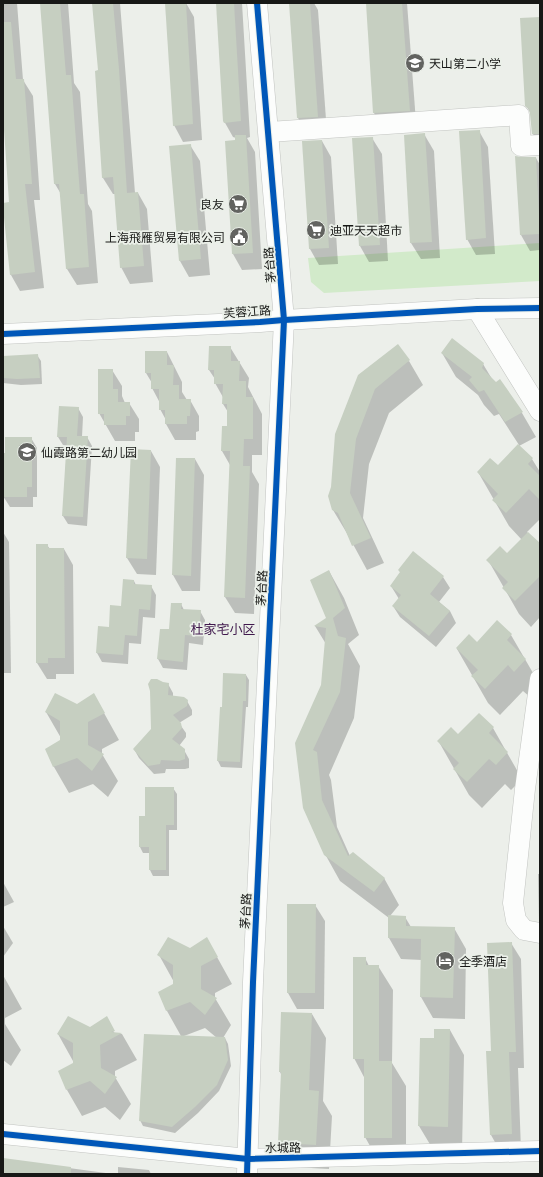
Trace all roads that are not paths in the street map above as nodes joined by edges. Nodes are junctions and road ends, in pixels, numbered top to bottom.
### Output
1 (257, 3) edge
2 (269, 132) junction
3 (540, 145) edge
4 (540, 308) edge
5 (477, 309) junction
6 (284, 320) junction
7 (3, 334) edge
8 (540, 411) edge
9 (540, 679) edge
10 (540, 933) edge
11 (3, 1134) edge
12 (540, 1151) edge
13 (247, 1166) edge

1 - 2 street, 茅台路
2 - 3 street
2 - 6 street, 茅台路
4 - 5 street, 芙蓉江路
5 - 6 street, 芙蓉江路
5 - 8 street
6 - 7 street, 芙蓉江路
6 - 13 street, 茅台路
9 - 10 street
11 - 13 street, 水城路
12 - 13 street, 水城路

